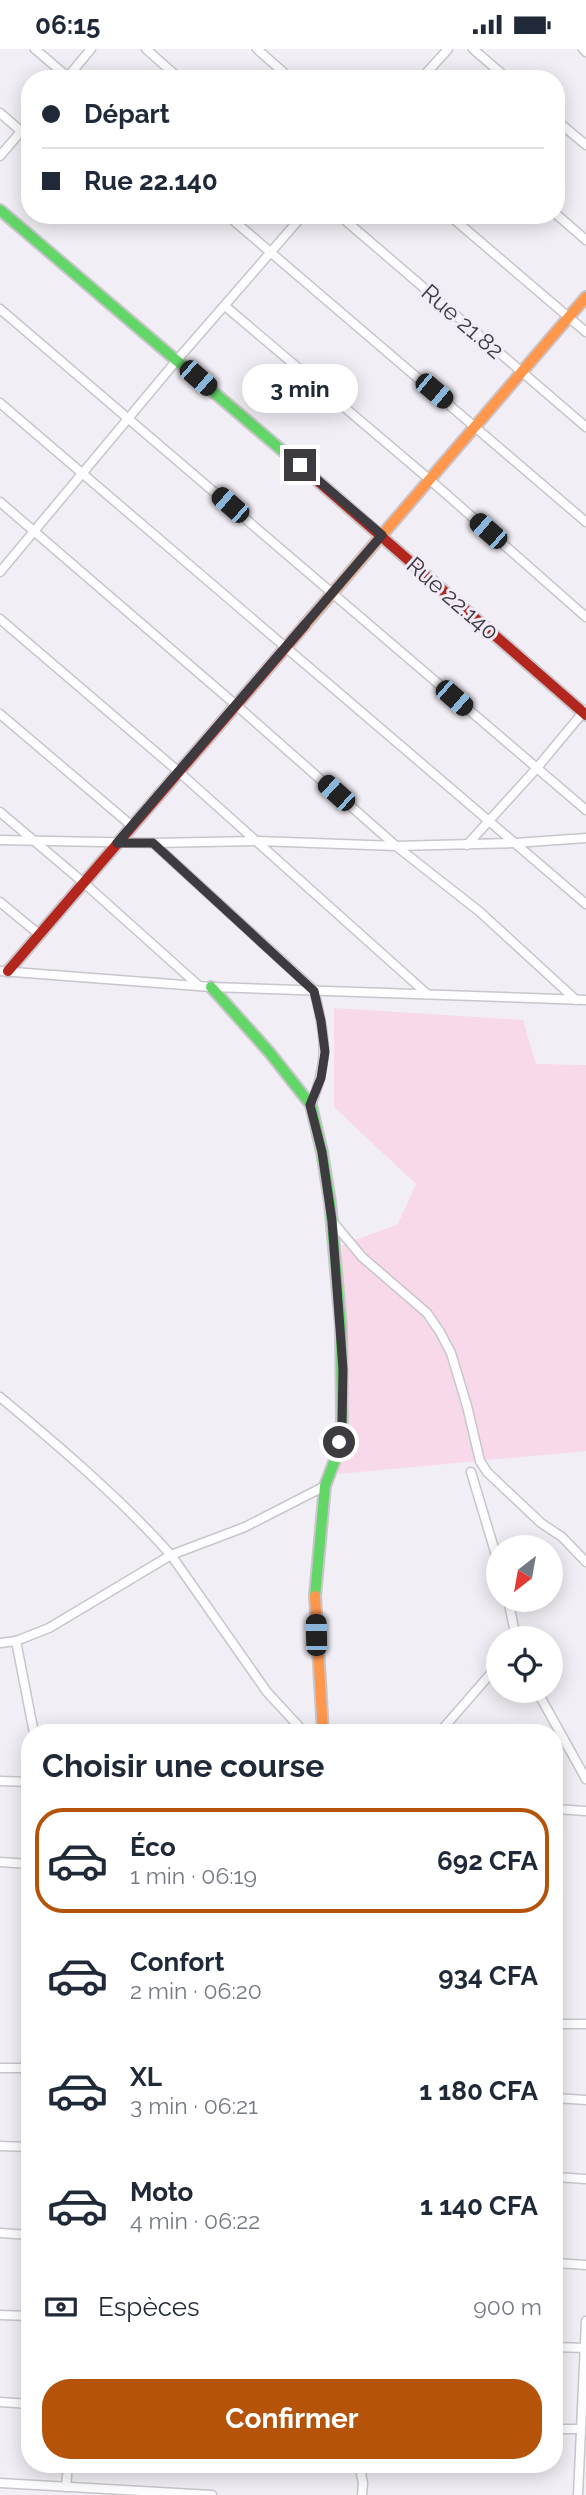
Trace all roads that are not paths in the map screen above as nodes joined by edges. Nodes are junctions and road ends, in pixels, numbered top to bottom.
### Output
1 (35, 49) edge
2 (91, 49) edge
3 (146, 49) edge
4 (257, 49) edge
5 (448, 49) edge
6 (473, 49) edge
7 (59, 70) edge
8 (74, 70) edge
9 (170, 70) edge
10 (281, 70) edge
11 (429, 70) edge
12 (498, 70) edge
13 (0, 113) edge
14 (565, 128) edge
15 (21, 131) joint
16 (586, 145) edge
17 (0, 156) edge
18 (0, 210) edge
19 (565, 222) edge
20 (237, 224) edge
21 (295, 224) edge
22 (349, 224) edge
23 (460, 224) edge
24 (586, 240) edge
25 (270, 253) junction
26 (586, 297) edge
27 (225, 306) junction
28 (0, 309) edge
29 (569, 317) junction
30 (586, 332) edge
31 (177, 360) junction
32 (522, 372) junction
33 (0, 403) edge
34 (128, 418) junction
35 (475, 426) junction
36 (586, 427) edge
37 (82, 473) junction
38 (429, 479) junction
39 (0, 502) edge
40 (586, 522) edge
41 (34, 531) junction
42 (382, 535) junction
43 (0, 572) edge
44 (332, 592) junction
45 (586, 617) edge
46 (0, 619) edge
47 (286, 647) junction
48 (236, 705) junction
49 (585, 712) edge
50 (0, 714) edge
51 (536, 769) junction
52 (179, 772) junction
53 (586, 810) edge
54 (0, 812) edge
55 (488, 821) junction
56 (132, 826) junction
57 (586, 838) edge
58 (30, 839) junction
59 (0, 840) edge
60 (258, 841) junction
61 (117, 843) junction
62 (153, 843) junction
63 (515, 843) junction
64 (467, 845) junction
65 (396, 846) junction
66 (85, 883) junction
67 (0, 902) edge
68 (586, 904) edge
69 (40, 935) junction
70 (4, 971) edge
71 (198, 985) junction
72 (211, 987) junction
73 (314, 991) junction
74 (426, 993) junction
75 (581, 1000) edge
76 (310, 1105) junction
77 (332, 1221) junction
78 (0, 1398) edge
79 (471, 1472) dead end
80 (325, 1486) junction
81 (490, 1535) edge
82 (172, 1555) junction
83 (586, 1562) edge
84 (16, 1641) junction
85 (0, 1643) edge
86 (486, 1679) edge
87 (544, 1703) edge
88 (32, 1724) edge
89 (297, 1724) edge
90 (322, 1724) edge
91 (447, 1724) edge
92 (556, 1724) edge
93 (563, 1736) edge
94 (585, 1775) edge
95 (0, 1781) edge
96 (21, 1782) edge
97 (563, 1810) edge
98 (586, 1811) edge
99 (0, 1862) edge
100 (21, 1863) edge
101 (563, 2024) edge
102 (586, 2024) edge
103 (0, 2068) edge
104 (21, 2068) edge
105 (563, 2099) edge
106 (586, 2100) edge
107 (0, 2146) edge
108 (21, 2147) edge
109 (563, 2178) edge
110 (586, 2179) edge
111 (0, 2232) edge
112 (21, 2234) edge
113 (563, 2264) edge
114 (586, 2265) edge
115 (0, 2315) edge
116 (21, 2316) edge
117 (586, 2321) edge
118 (563, 2347) edge
119 (585, 2348) edge
120 (0, 2402) edge
121 (21, 2403) edge
122 (563, 2429) edge
123 (581, 2430) junction
124 (67, 2473) edge
125 (360, 2473) edge
126 (0, 2483) edge
127 (66, 2487) junction
128 (180, 2494) edge
129 (212, 2495) edge
130 (362, 2495) edge
131 (578, 2495) edge

1 - 7 street
2 - 8 street
3 - 9 street
4 - 10 street
5 - 11 street
6 - 12 street
13 - 15 street
14 - 16 street
15 - 17 street
18 - 31 street, Rue 22.140
19 - 24 street
20 - 25 street
21 - 25 street
22 - 32 street, Rue 21.82
23 - 29 street
25 - 27 street
25 - 35 street
26 - 29 street
27 - 31 street
27 - 38 street
28 - 34 street
29 - 30 street
29 - 32 street
31 - 34 street
31 - 42 street, Rue 22.140
32 - 35 street
32 - 36 street, Rue 21.82
33 - 37 street
34 - 37 street
34 - 44 street
35 - 38 street
35 - 40 street
37 - 41 street
37 - 47 street
38 - 42 street
38 - 45 street
39 - 41 street
41 - 43 street
41 - 48 street
42 - 44 street
42 - 49 street, Rue 22.140
44 - 47 street
44 - 51 street
46 - 52 street
47 - 48 street
47 - 55 street
48 - 52 street
48 - 65 street
49 - 51 street
50 - 56 street
51 - 53 street
51 - 55 street
52 - 56 street
52 - 60 street
54 - 58 street
55 - 63 street
55 - 64 street
56 - 61 street
57 - 63 street
58 - 59 street
58 - 61 street
58 - 66 street
60 - 62 street
60 - 65 street
60 - 74 street
61 - 62 street
61 - 66 street
62 - 73 street
63 - 64 street
63 - 68 street
64 - 65 street
65 - 75 street
66 - 69 street
66 - 71 street
67 - 69 street
69 - 70 street
70 - 71 street
71 - 72 street
72 - 73 street
72 - 76 street
73 - 74 street
73 - 76 street
74 - 75 street
76 - 77 street
77 - 80 street
77 - 83 street
78 - 82 street
79 - 81 street
80 - 82 street
80 - 90 street
82 - 84 street
82 - 89 street
84 - 85 street
84 - 88 street
86 - 91 street
87 - 92 street
93 - 94 street
95 - 96 street
97 - 98 street
99 - 100 street
101 - 102 street
103 - 104 street
105 - 106 street
107 - 108 street
109 - 110 street
111 - 112 street
113 - 114 street
115 - 116 street
117 - 119 street
118 - 119 street
119 - 123 street
120 - 121 street
122 - 123 street
123 - 131 street
124 - 127 street
125 - 130 street
126 - 127 street
127 - 128 street
128 - 129 street

